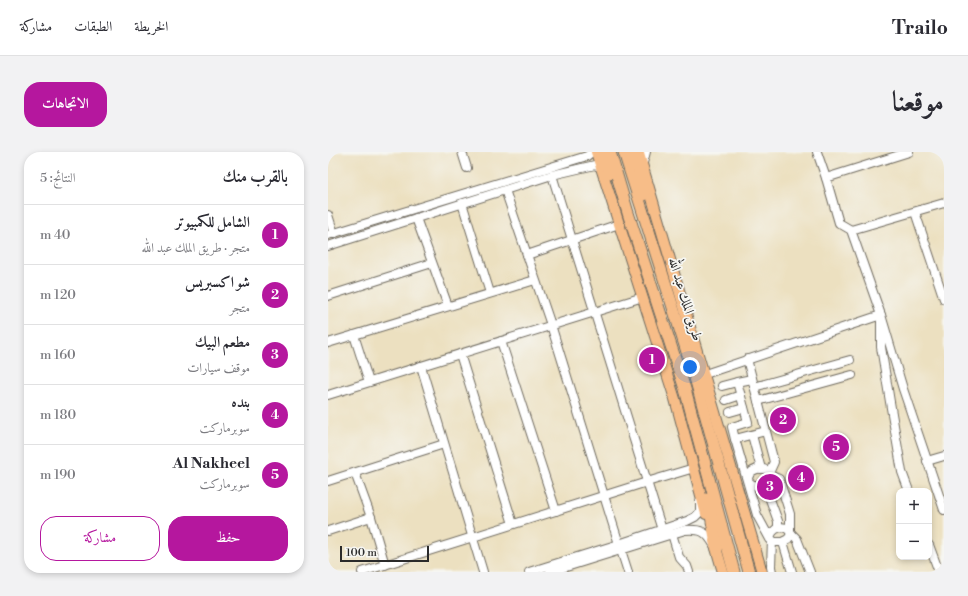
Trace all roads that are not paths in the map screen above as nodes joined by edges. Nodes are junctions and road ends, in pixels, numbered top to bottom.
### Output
1 (462, 152) edge
2 (592, 152) edge
3 (596, 152) edge
4 (601, 152) edge
5 (610, 152) edge
6 (624, 152) edge
7 (635, 152) edge
8 (639, 152) edge
9 (646, 152) edge
10 (817, 152) edge
11 (909, 152) edge
12 (643, 163) junction
13 (467, 168) dead end
14 (600, 168) junction
15 (552, 175) junction
16 (826, 178) junction
17 (505, 190) junction
18 (944, 203) edge
19 (462, 204) junction
20 (915, 212) junction
21 (628, 213) junction
22 (328, 215) edge
23 (416, 218) junction
24 (619, 224) junction
25 (851, 230) junction
26 (331, 234) edge
27 (572, 240) junction
28 (328, 246) edge
29 (655, 250) junction
30 (527, 255) junction
31 (432, 263) junction
32 (535, 280) junction
33 (490, 294) junction
34 (328, 296) edge
35 (643, 297) junction
36 (944, 299) edge
37 (448, 306) junction
38 (594, 312) junction
39 (881, 314) junction
40 (551, 325) junction
41 (354, 335) junction
42 (501, 341) junction
43 (328, 343) edge
44 (460, 354) junction
45 (747, 359) junction
46 (850, 360) dead end
47 (421, 366) junction
48 (705, 374) junction
49 (852, 375) dead end
50 (369, 382) junction
51 (737, 382) junction
52 (753, 383) junction
53 (722, 386) dead end
54 (685, 389) junction
55 (328, 395) edge
56 (741, 396) junction
57 (726, 400) dead end
58 (758, 401) junction
59 (744, 408) junction
60 (730, 412) dead end
61 (766, 431) junction
62 (752, 435) junction
63 (735, 439) junction
64 (444, 444) junction
65 (944, 456) edge
66 (927, 461) junction
67 (774, 462) junction
68 (694, 468) junction
69 (761, 469) junction
70 (355, 473) junction
71 (770, 474) junction
72 (779, 479) junction
73 (328, 481) edge
74 (748, 481) junction
75 (647, 482) junction
76 (764, 483) junction
77 (908, 488) edge
78 (700, 490) junction
79 (604, 496) junction
80 (944, 510) edge
81 (556, 511) junction
82 (371, 517) junction
83 (513, 524) junction
84 (778, 527) junction
85 (662, 530) junction
86 (328, 531) edge
87 (790, 532) junction
88 (672, 534) junction
89 (472, 537) junction
90 (771, 540) junction
91 (783, 542) junction
92 (620, 547) junction
93 (716, 549) junction
94 (932, 553) edge
95 (578, 563) junction
96 (385, 565) junction
97 (721, 569) edge
98 (362, 572) edge
99 (483, 572) edge
100 (529, 572) edge
101 (550, 572) edge
102 (581, 572) edge
103 (628, 572) edge
104 (689, 572) edge
105 (734, 572) edge
106 (749, 572) edge
107 (762, 572) edge
108 (772, 572) edge
109 (792, 572) edge
110 (810, 572) edge
111 (939, 572) edge

1 - 13 street
2 - 26 street
3 - 14 main road
4 - 21 highway
5 - 21 highway, طريق الملك عبد الله
6 - 29 highway, طريق الملك عبد الله
7 - 29 highway
8 - 12 main road, طريق الملك عبد الله
9 - 12 street
10 - 16 street
11 - 16 street
12 - 48 main road, طريق الملك عبد الله
14 - 15 street
14 - 24 main road
15 - 17 street
15 - 27 street
16 - 25 street
17 - 19 street
17 - 30 street
18 - 20 street
19 - 23 street
19 - 33 street
20 - 25 street
20 - 36 street
21 - 54 highway, طريق الملك عبد الله
22 - 26 street
23 - 28 street
23 - 31 street
24 - 27 street
24 - 35 main road
25 - 39 street
27 - 30 street
27 - 38 street
29 - 106 highway, طريق الملك عبد الله
30 - 32 street
31 - 34 street
31 - 37 street
32 - 33 street
32 - 40 street
33 - 37 street
35 - 38 street
35 - 68 main road
37 - 41 street
38 - 40 street
38 - 75 street
39 - 45 street
39 - 66 street
39 - 77 street
40 - 42 street
40 - 79 street
41 - 43 street
41 - 50 street
42 - 44 street
42 - 81 street
44 - 47 street
44 - 83 street
45 - 48 street
45 - 52 street
46 - 52 street
47 - 50 street
47 - 64 street
48 - 107 main road, طريق الملك عبد الله
49 - 58 street
50 - 55 street
51 - 52 street
51 - 53 street
51 - 56 street
52 - 58 street
54 - 93 highway
54 - 105 highway, طريق الملك عبد الله
56 - 57 street
56 - 59 street
58 - 61 street
59 - 60 street
59 - 63 street
61 - 62 street
61 - 67 street
62 - 63 street
62 - 69 street
63 - 74 street
64 - 70 street
64 - 89 street
65 - 66 street
66 - 80 street
67 - 71 street
67 - 72 street
68 - 75 street
68 - 78 main road
69 - 71 street
69 - 74 street
70 - 73 street
70 - 82 street
71 - 72 street
71 - 76 street
72 - 87 street
74 - 76 street
74 - 90 street
75 - 79 street
75 - 85 street
76 - 84 street
78 - 85 street
78 - 93 main road
79 - 81 street
79 - 92 street
81 - 83 street
82 - 86 street
82 - 96 street
83 - 89 street
84 - 87 street
84 - 90 street
85 - 88 street
85 - 92 street
87 - 91 street
87 - 110 street
88 - 92 street
88 - 93 street
88 - 104 street
89 - 96 street
89 - 99 street
90 - 91 street
90 - 108 street
91 - 109 street
92 - 95 street
92 - 100 street
92 - 103 street
93 - 97 main road
94 - 111 street
95 - 101 street
95 - 102 street
96 - 98 street

